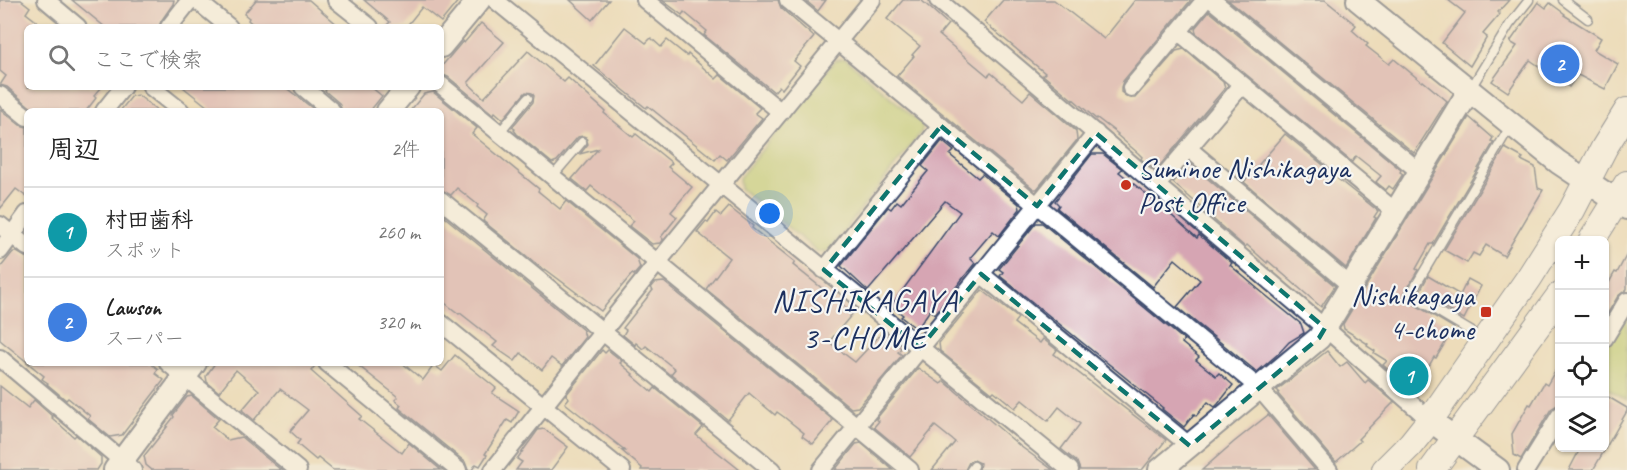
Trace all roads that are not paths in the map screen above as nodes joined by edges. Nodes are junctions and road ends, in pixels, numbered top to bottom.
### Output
1 (46, 0) edge
2 (190, 0) edge
3 (196, 0) edge
4 (336, 0) edge
5 (479, 0) edge
6 (495, 0) edge
7 (645, 0) edge
8 (788, 0) edge
9 (872, 0) edge
10 (938, 0) edge
11 (1205, 0) edge
12 (1212, 0) edge
13 (1358, 0) edge
14 (1529, 0) edge
15 (1563, 0) edge
16 (1588, 19) dead end
17 (74, 24) edge
18 (171, 24) edge
19 (225, 24) edge
20 (366, 24) edge
21 (1179, 32) junction
22 (444, 42) edge
23 (839, 42) junction
24 (1242, 85) junction
25 (444, 87) edge
26 (1131, 88) dead end
27 (121, 90) edge
28 (156, 90) edge
29 (307, 90) edge
30 (406, 90) edge
31 (1469, 91) junction
32 (0, 95) edge
33 (528, 98) dead end
34 (106, 108) edge
35 (177, 108) edge
36 (328, 108) edge
37 (390, 108) edge
38 (1627, 111) edge
39 (781, 112) junction
40 (24, 115) edge
41 (1511, 124) junction
42 (941, 126) junction
43 (499, 133) junction
44 (1096, 134) junction
45 (582, 142) dead end
46 (1188, 148) junction
47 (1420, 172) junction
48 (552, 177) junction
49 (1586, 182) junction
50 (721, 185) junction
51 (1157, 185) junction
52 (1623, 198) edge
53 (444, 202) edge
54 (1037, 206) junction
55 (1396, 212) junction
56 (24, 216) edge
57 (6, 230) edge
58 (1595, 236) edge
59 (24, 245) edge
60 (0, 251) edge
61 (658, 262) junction
62 (824, 270) junction
63 (981, 274) junction
64 (1351, 286) junction
65 (1627, 301) edge
66 (1555, 302) edge
67 (444, 325) edge
68 (1325, 328) junction
69 (603, 332) junction
70 (1609, 332) edge
71 (1487, 341) junction
72 (920, 348) junction
73 (0, 358) edge
74 (331, 366) edge
75 (183, 368) edge
76 (1259, 388) junction
77 (543, 406) junction
78 (1430, 420) junction
79 (1555, 423) edge
80 (856, 426) junction
81 (1456, 439) junction
82 (1190, 446) junction
83 (124, 467) edge
84 (298, 470) edge
85 (458, 470) edge
86 (493, 470) edge
87 (622, 470) edge
88 (772, 470) edge
89 (821, 470) edge
90 (910, 470) edge
91 (1070, 470) edge
92 (1160, 470) edge
93 (1329, 470) edge
94 (1385, 470) edge
95 (1432, 470) edge
96 (1498, 470) edge
97 (1526, 470) edge

1 - 17 street
2 - 18 street
3 - 19 street
4 - 20 street
5 - 22 street
6 - 50 street
7 - 39 street
8 - 23 street
9 - 23 street
10 - 44 street
11 - 21 street
12 - 47 street
13 - 31 street
14 - 31 lane
15 - 16 lane
21 - 24 street
21 - 26 street
23 - 39 street
23 - 42 street
24 - 46 street
24 - 55 street
25 - 43 street
27 - 34 street
28 - 35 street
29 - 36 street
30 - 37 street
31 - 41 street
31 - 47 street
32 - 40 street
33 - 43 lane
38 - 49 main road
39 - 50 street
41 - 49 street
41 - 71 lane
42 - 54 street
42 - 62 street
43 - 48 street
44 - 51 street
44 - 54 street
45 - 48 lane
46 - 51 street
46 - 64 street
47 - 55 street
48 - 61 street
49 - 52 street
49 - 71 main road
50 - 61 street
50 - 62 street
51 - 68 street
52 - 58 main road
53 - 69 street
54 - 63 street
54 - 76 street
55 - 64 street
56 - 57 street
57 - 59 street
57 - 60 street
61 - 69 street
61 - 80 street
62 - 72 street
63 - 72 street
63 - 82 street
64 - 68 street
65 - 70 street
66 - 81 main road
67 - 77 street
68 - 76 street
68 - 78 street
69 - 77 street
69 - 88 street
71 - 78 main road
72 - 80 street
72 - 91 street
73 - 83 street
74 - 85 street
75 - 83 street
75 - 84 street
76 - 82 street
76 - 93 street
77 - 86 street
77 - 87 street
78 - 81 street
78 - 94 main road
79 - 97 street
80 - 89 street
80 - 90 street
81 - 95 main road
81 - 96 street
82 - 92 street

